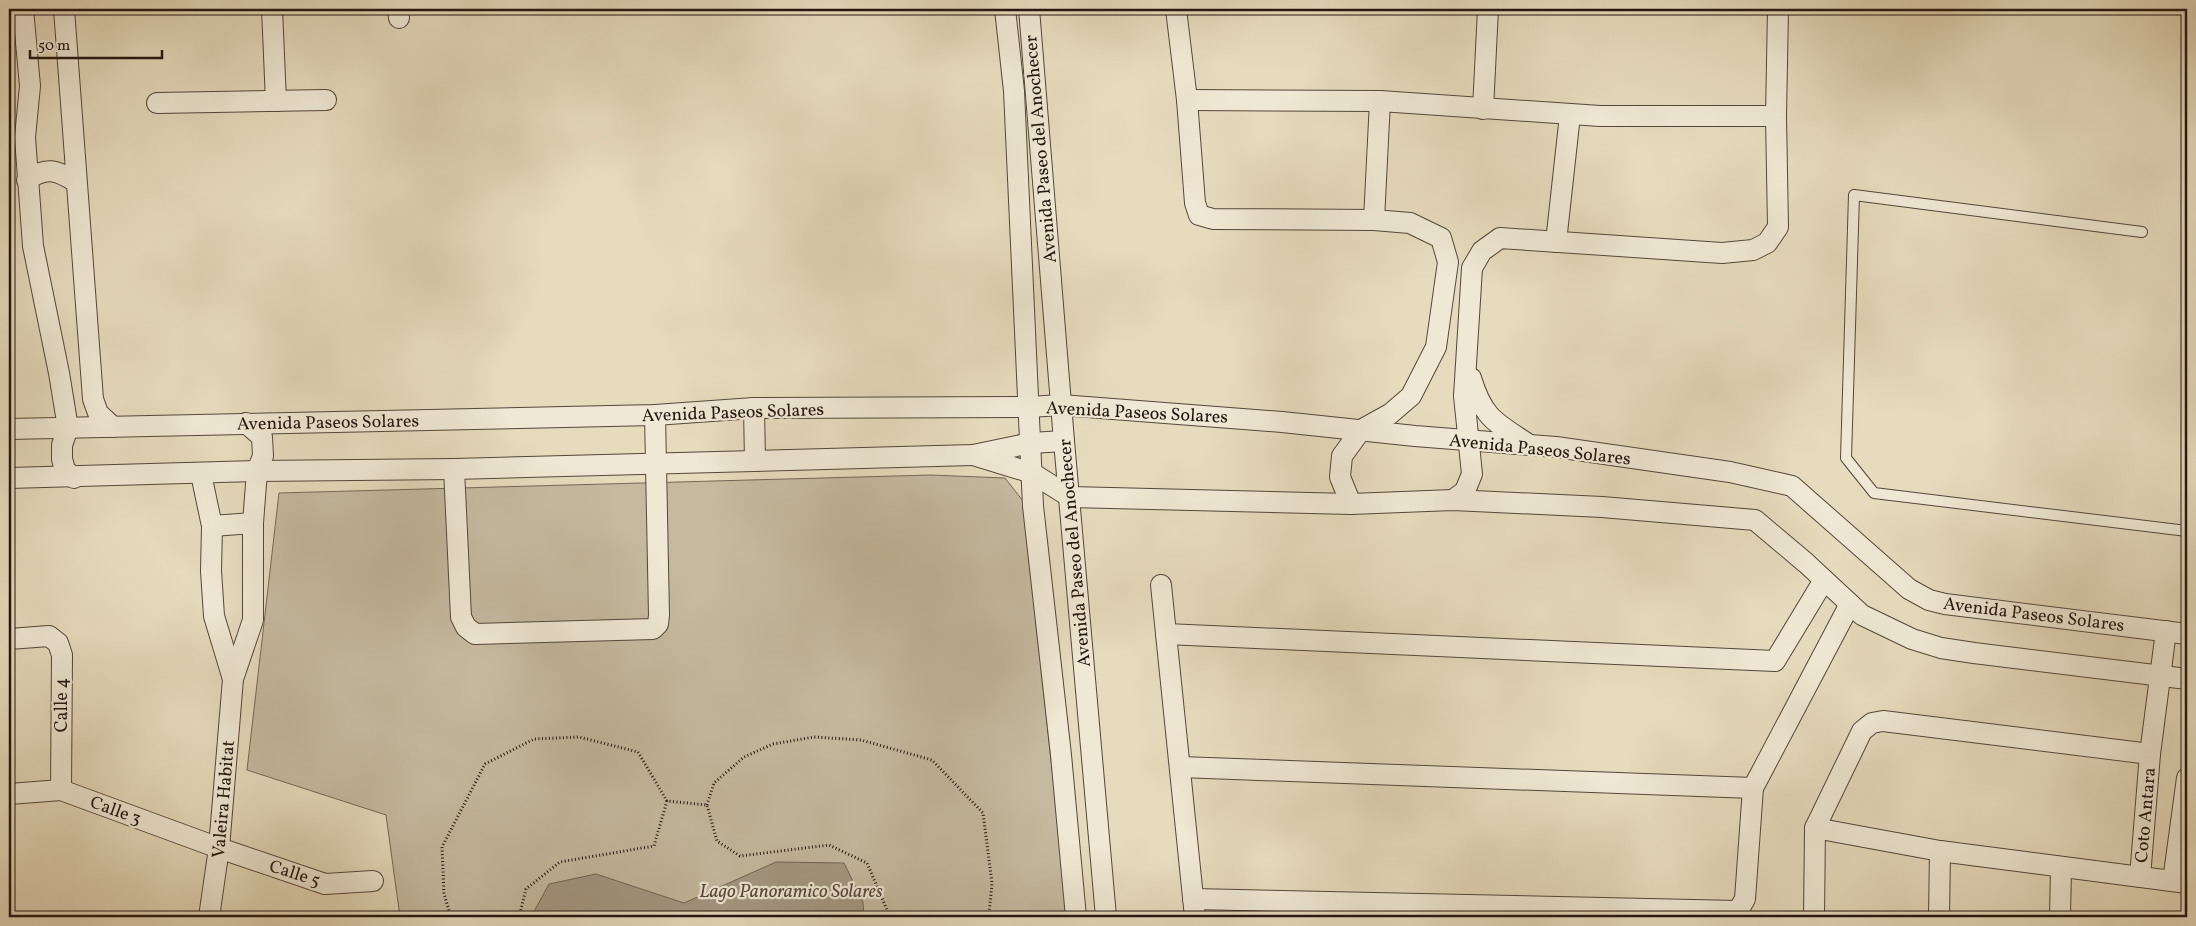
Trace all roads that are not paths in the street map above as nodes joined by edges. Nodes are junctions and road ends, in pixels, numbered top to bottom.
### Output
1 (23, 9) edge
2 (64, 9) edge
3 (272, 9) edge
4 (1004, 9) edge
5 (1029, 9) edge
6 (1176, 9) edge
7 (1488, 9) edge
8 (1778, 9) edge
9 (326, 100) dead end
10 (1187, 100) junction
11 (276, 101) junction
12 (1380, 101) junction
13 (157, 103) dead end
14 (1483, 109) junction
15 (1570, 115) junction
16 (1776, 116) junction
17 (27, 180) junction
18 (76, 182) junction
19 (1374, 220) junction
20 (2142, 232) dead end
21 (1556, 242) junction
22 (1467, 366) junction
23 (1061, 405) junction
24 (1029, 407) junction
25 (754, 408) junction
26 (655, 415) junction
27 (246, 423) junction
28 (113, 427) junction
29 (68, 428) junction
30 (9, 429) edge
31 (1361, 430) junction
32 (1468, 440) junction
33 (1064, 441) junction
34 (1031, 443) junction
35 (1529, 445) junction
36 (973, 455) junction
37 (755, 461) junction
38 (656, 464) junction
39 (454, 469) junction
40 (257, 471) junction
41 (1032, 473) junction
42 (201, 474) junction
43 (9, 478) edge
44 (74, 478) junction
45 (1070, 498) junction
46 (1453, 500) junction
47 (1351, 504) junction
48 (253, 523) junction
49 (212, 526) junction
50 (2187, 531) edge
51 (1824, 580) junction
52 (1161, 585) dead end
53 (1850, 604) junction
54 (2166, 631) junction
55 (1166, 634) junction
56 (2187, 634) edge
57 (9, 639) edge
58 (2160, 676) junction
59 (2187, 679) edge
60 (233, 680) junction
61 (2150, 754) junction
62 (1180, 768) junction
63 (2187, 778) edge
64 (1753, 788) junction
65 (61, 790) junction
66 (9, 794) edge
67 (1816, 828) junction
68 (219, 848) junction
69 (1940, 851) junction
70 (2061, 868) junction
71 (2140, 877) junction
72 (373, 881) dead end
73 (2180, 882) edge
74 (1194, 908) edge
75 (209, 917) edge
76 (1076, 917) edge
77 (1106, 917) edge
78 (1814, 917) edge
79 (1939, 917) edge
80 (2060, 917) edge

1 - 17 street
2 - 18 street
3 - 11 street
4 - 24 street, Avenida Paseo del Anochecer
5 - 23 street, Avenida Paseo del Anochecer
6 - 10 street
7 - 14 street
8 - 16 street
9 - 11 street
10 - 12 street
10 - 19 street
11 - 13 street
12 - 14 street
12 - 19 street
14 - 15 street
15 - 16 street
15 - 21 street
16 - 21 street
17 - 18 street
17 - 29 street
18 - 28 street
19 - 31 street
20 - 50 lane
21 - 22 street
22 - 32 street
22 - 35 street
23 - 24 street, Avenida Paseos Solares
23 - 31 street, Avenida Paseos Solares
23 - 33 street, Avenida Paseo del Anochecer
24 - 25 street, Avenida Paseos Solares
24 - 34 street, Avenida Paseo del Anochecer
25 - 26 street, Avenida Paseos Solares
25 - 37 street
26 - 27 street, Avenida Paseos Solares
26 - 38 street
27 - 28 street, Avenida Paseos Solares
27 - 40 street, Valeira Habitat
28 - 29 street, Avenida Paseos Solares
29 - 30 street, Avenida Paseos Solares
29 - 44 street
31 - 32 street, Avenida Paseos Solares
31 - 47 street
32 - 35 street, Avenida Paseos Solares
32 - 46 street
33 - 34 street, Avenida Paseos Solares
33 - 45 street, Avenida Paseo del Anochecer
34 - 36 street, Avenida Paseos Solares
34 - 41 street, Avenida Paseo del Anochecer
35 - 54 street, Avenida Paseos Solares
36 - 37 street, Avenida Paseos Solares
36 - 41 street, Avenida Paseos Solares
37 - 38 street, Avenida Paseos Solares
38 - 39 street, Avenida Paseos Solares
38 - 39 street
39 - 40 street, Avenida Paseos Solares
40 - 42 street, Avenida Paseos Solares
40 - 48 street, Valeira Habitat
41 - 45 street, Avenida Paseos Solares
41 - 76 street, Avenida Paseo del Anochecer
42 - 44 street, Avenida Paseos Solares
42 - 49 street, Valeira Habitat
43 - 44 street, Avenida Paseos Solares
45 - 47 street
45 - 77 street, Avenida Paseo del Anochecer
46 - 47 street
46 - 51 street
48 - 49 street
48 - 60 street, Valeira Habitat
49 - 60 street, Valeira Habitat
51 - 53 street
51 - 55 street
52 - 55 street
53 - 58 street
53 - 64 street
54 - 56 street, Avenida Paseos Solares
54 - 58 street, Coto Antara
55 - 62 street
57 - 65 street, Calle 4
58 - 59 street
58 - 61 street, Coto Antara
60 - 68 street, Valeira Habitat
61 - 67 street
61 - 71 street, Coto Antara
62 - 64 street
62 - 74 street
63 - 73 street, Coto Antara
64 - 74 street
65 - 66 street, Calle 3
65 - 68 street, Calle 3
67 - 69 street
67 - 78 street
68 - 72 street, Calle 5
68 - 75 street, Valeira Habitat
69 - 70 street
69 - 79 street
70 - 71 street
70 - 80 street
71 - 73 street

